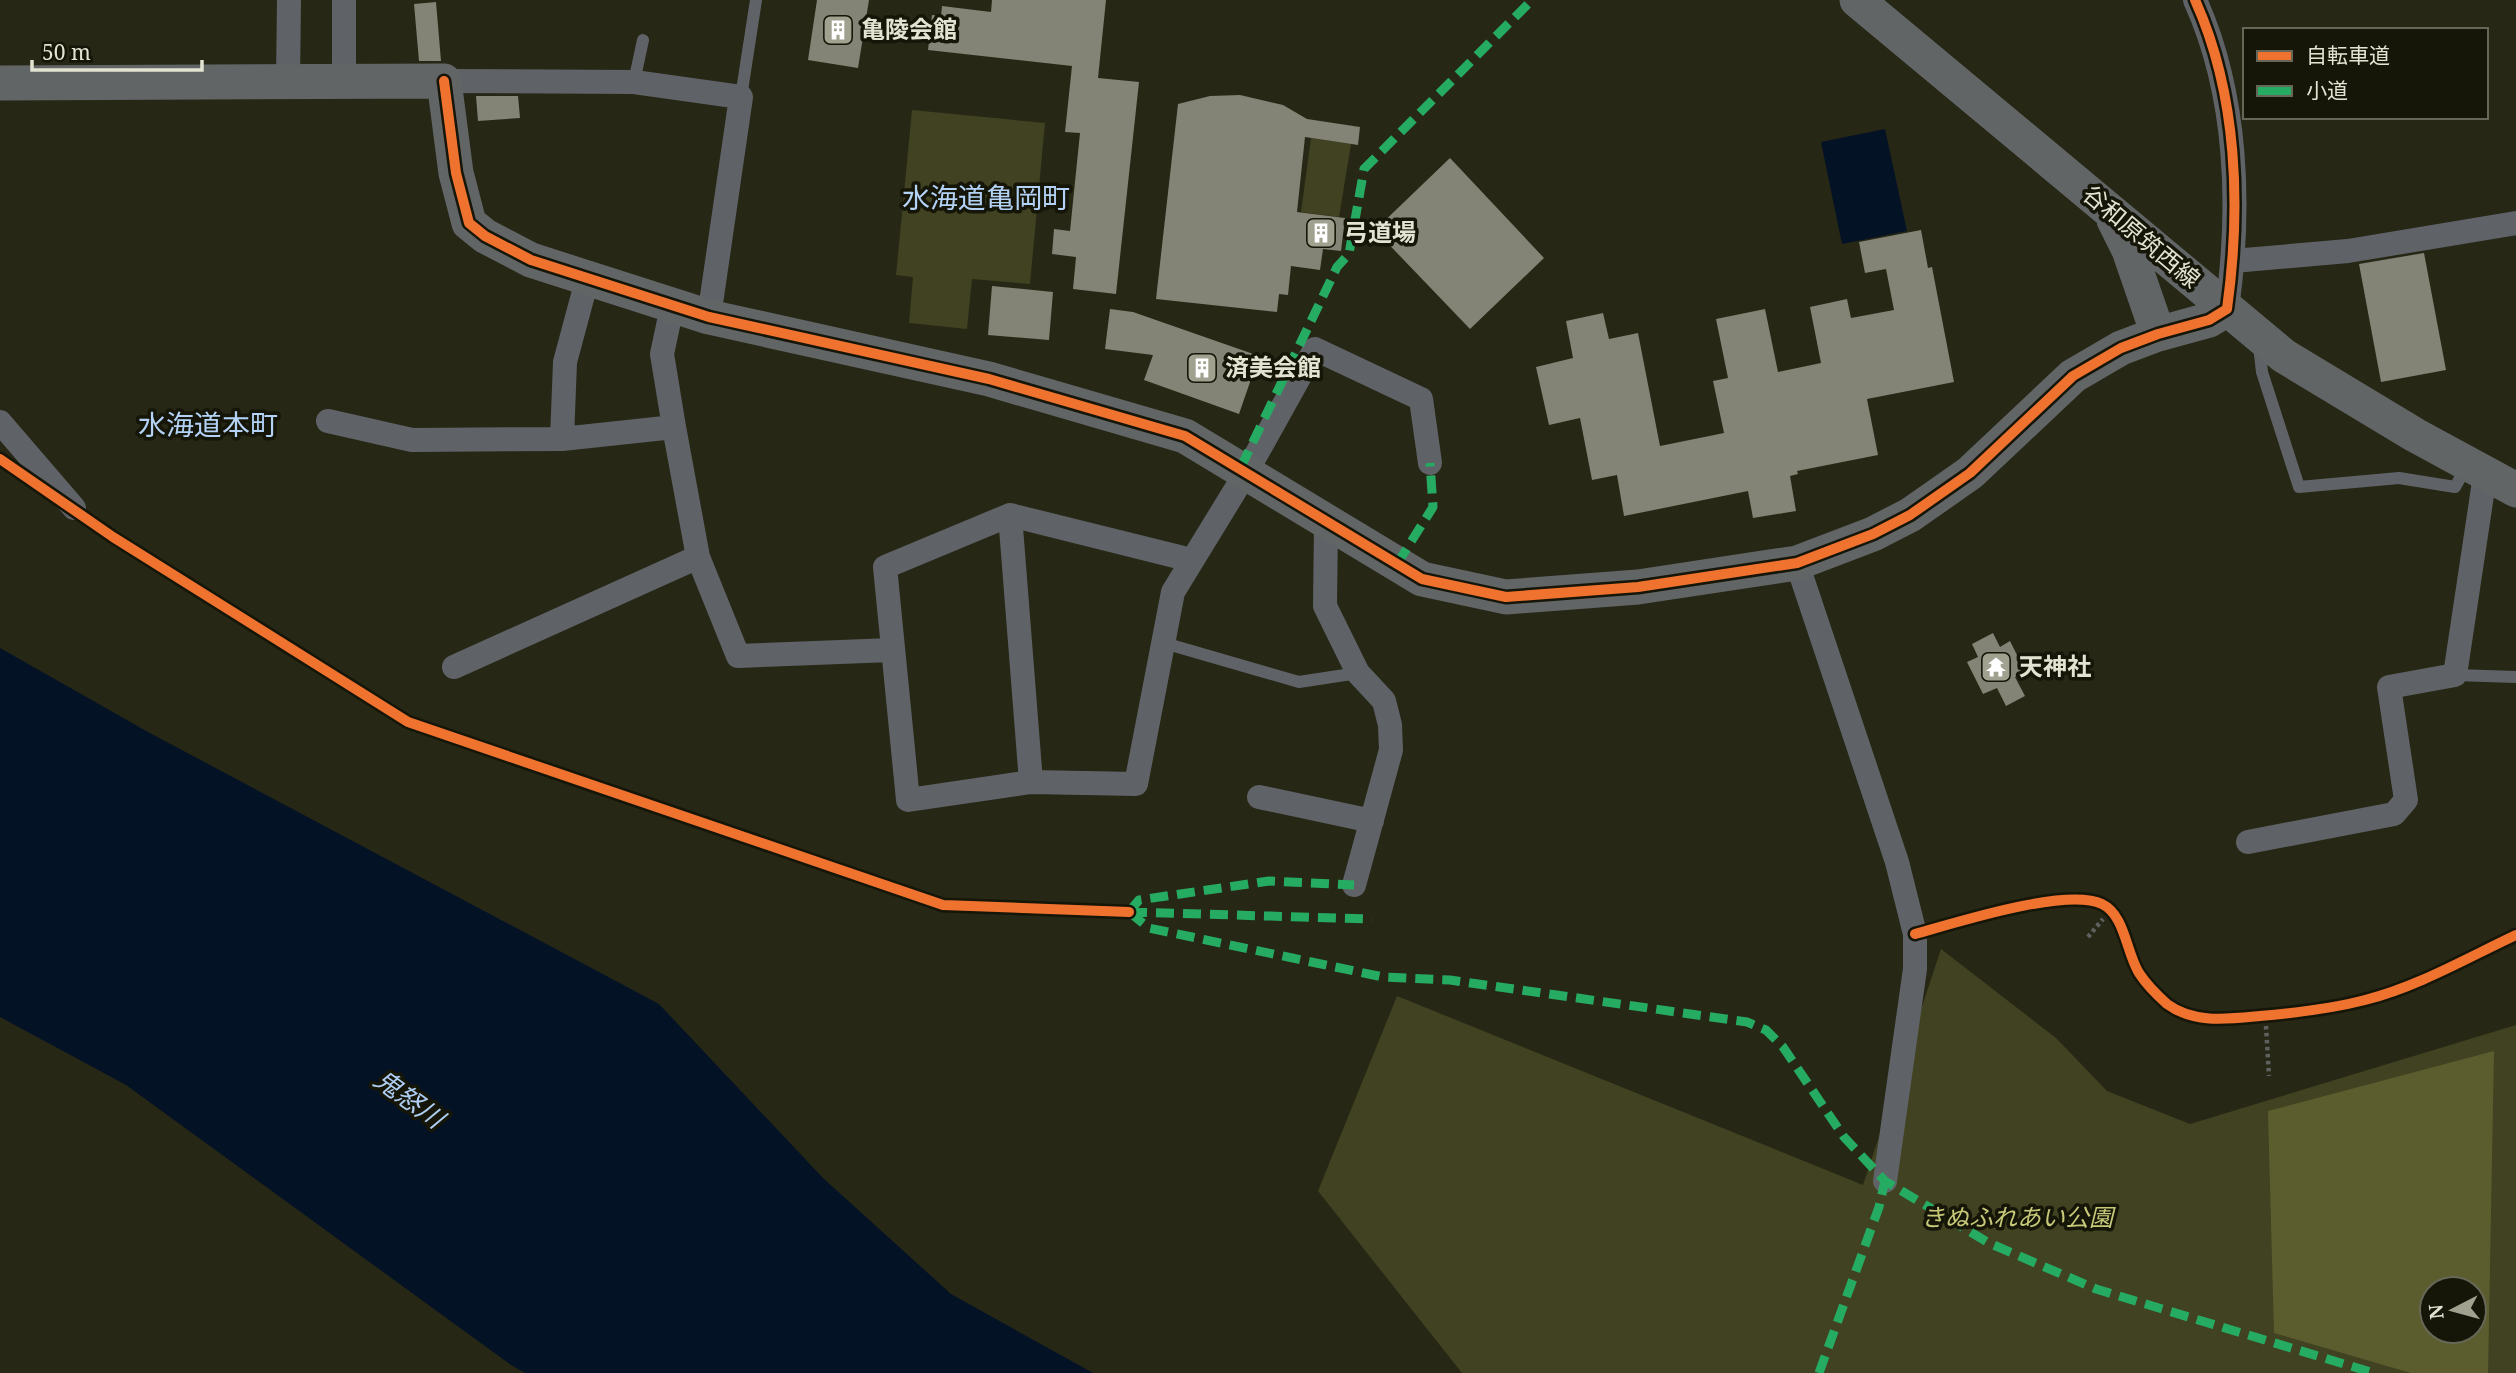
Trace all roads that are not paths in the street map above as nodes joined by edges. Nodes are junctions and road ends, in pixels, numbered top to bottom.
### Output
1 (289, 0) edge
2 (344, 0) edge
3 (756, 0) edge
4 (1857, 0) edge
5 (2195, 0) edge
6 (643, 40) dead end
7 (444, 80) junction
8 (288, 82) junction
9 (344, 82) junction
10 (634, 82) junction
11 (0, 83) edge
12 (741, 97) junction
13 (2107, 208) junction
14 (2516, 223) edge
15 (2233, 261) junction
16 (586, 280) junction
17 (672, 307) junction
18 (2227, 309) junction
19 (709, 317) junction
20 (2158, 334) junction
21 (2258, 336) junction
22 (328, 421) dead end
23 (0, 422) edge
24 (674, 427) junction
25 (562, 439) junction
26 (1430, 463) dead end
27 (1247, 471) junction
28 (2490, 477) edge
29 (74, 508) dead end
30 (1010, 514) junction
31 (1326, 523) junction
32 (698, 557) junction
33 (1191, 560) junction
34 (1797, 563) junction
35 (1164, 643) junction
36 (892, 650) junction
37 (454, 667) dead end
38 (1358, 673) junction
39 (2455, 675) junction
40 (2516, 677) edge
41 (1031, 782) junction
42 (1259, 797) dead end
43 (1372, 821) junction
44 (2248, 842) dead end
45 (1354, 885) dead end
46 (1885, 1181) dead end

1 - 8 street
2 - 9 street
3 - 12 lane
4 - 13 street, 谷和原筑西線
5 - 15 street
6 - 10 lane
7 - 9 street
7 - 10 street
7 - 16 street
8 - 9 street
8 - 11 street
10 - 12 street
12 - 19 street
13 - 18 street, 谷和原筑西線
13 - 20 street
14 - 15 street
15 - 18 street
16 - 17 street
16 - 25 street
17 - 19 street
17 - 24 street
18 - 20 street
18 - 21 street, 谷和原筑西線
19 - 27 street
20 - 34 street
21 - 28 street, 谷和原筑西線
21 - 28 lane
22 - 25 street
23 - 29 street
24 - 25 street
24 - 32 street
26 - 27 street
27 - 31 street
27 - 33 street
28 - 39 street
30 - 33 street
30 - 36 street
30 - 41 street
31 - 34 street
31 - 38 street
32 - 36 street
32 - 37 street
33 - 35 street
34 - 46 street
35 - 38 lane
35 - 41 street
36 - 41 street
38 - 43 street
39 - 40 lane
39 - 44 street
42 - 43 street
43 - 45 street

